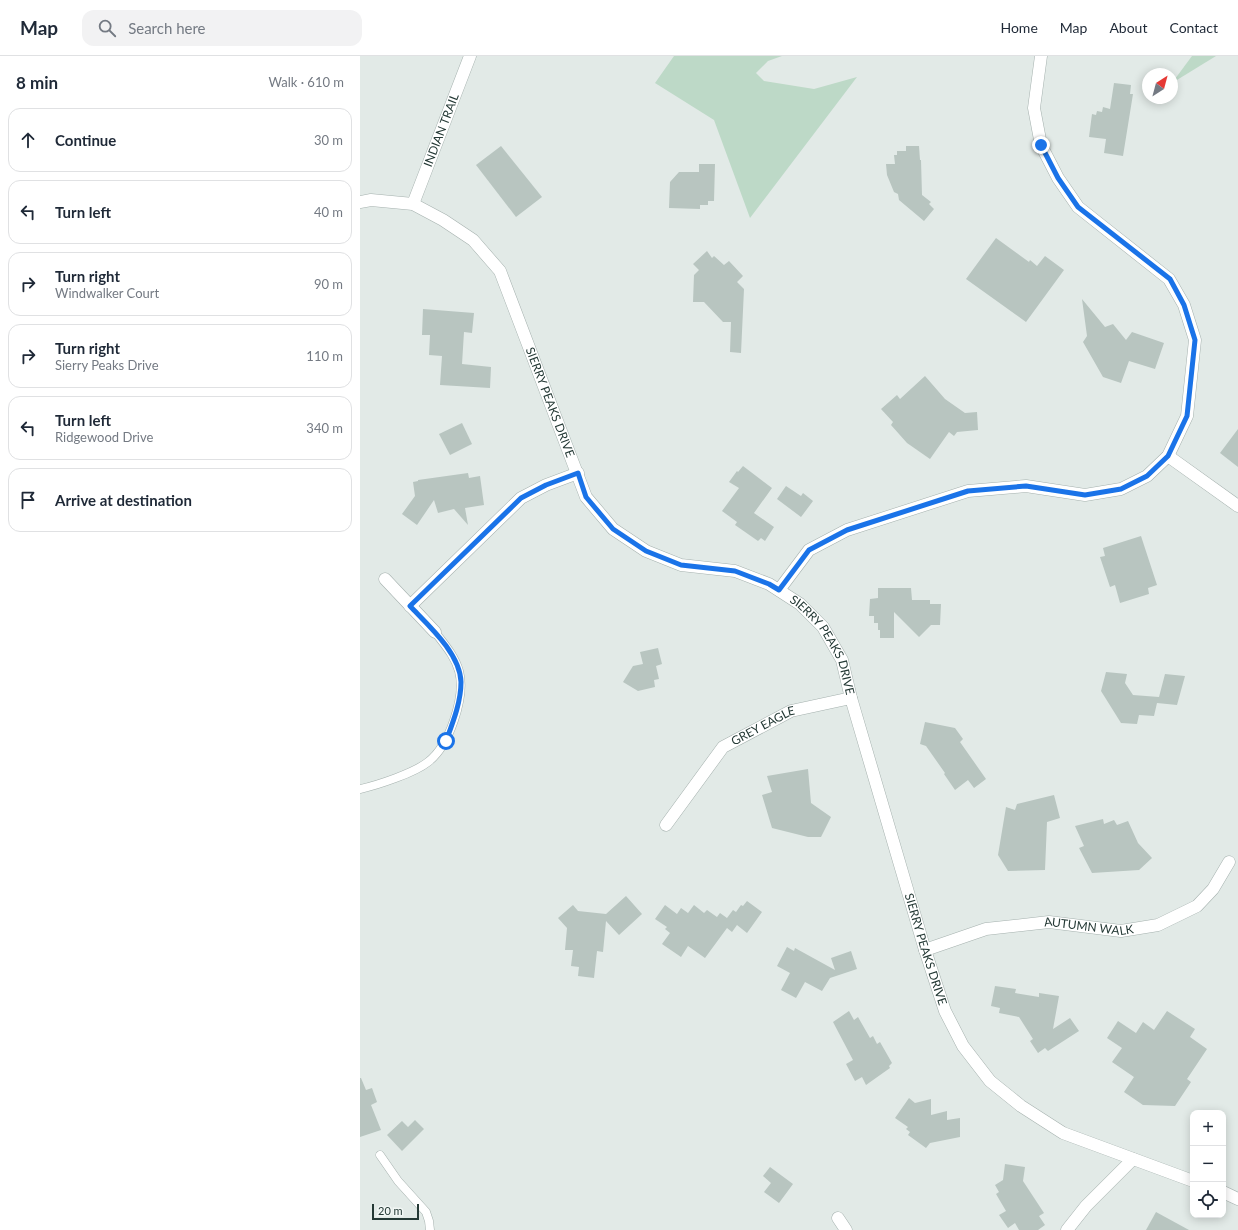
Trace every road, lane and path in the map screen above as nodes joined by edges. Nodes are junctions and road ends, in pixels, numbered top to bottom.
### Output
1 (470, 56) edge
2 (1041, 56) edge
3 (360, 202) edge
4 (413, 204) junction
5 (1168, 456) junction
6 (578, 473) junction
7 (1238, 506) edge
8 (385, 579) dead end
9 (779, 590) junction
10 (410, 606) junction
11 (435, 632) joint
12 (851, 698) junction
13 (360, 789) edge
14 (666, 825) dead end
15 (1229, 862) dead end
16 (925, 950) junction
17 (380, 1155) dead end
18 (1133, 1159) junction
19 (1190, 1180) edge
20 (1226, 1193) edge
21 (1238, 1199) edge
22 (838, 1218) dead end
23 (430, 1230) edge
24 (846, 1230) edge
25 (1067, 1230) edge

1 - 4 street, INDIAN TRAIL
2 - 5 street
3 - 4 street, SIERRY PEAKS DRIVE
4 - 6 street, SIERRY PEAKS DRIVE
5 - 7 street
5 - 9 street
6 - 9 street, SIERRY PEAKS DRIVE
6 - 10 street
8 - 10 street
9 - 12 street, SIERRY PEAKS DRIVE
10 - 11 street
11 - 13 lane
12 - 14 street, GREY EAGLE
12 - 16 street, SIERRY PEAKS DRIVE
15 - 16 street, AUTUMN WALK
16 - 18 street, SIERRY PEAKS DRIVE
17 - 23 lane
18 - 19 street, SIERRY PEAKS DRIVE
18 - 25 street
20 - 21 street
22 - 24 street

